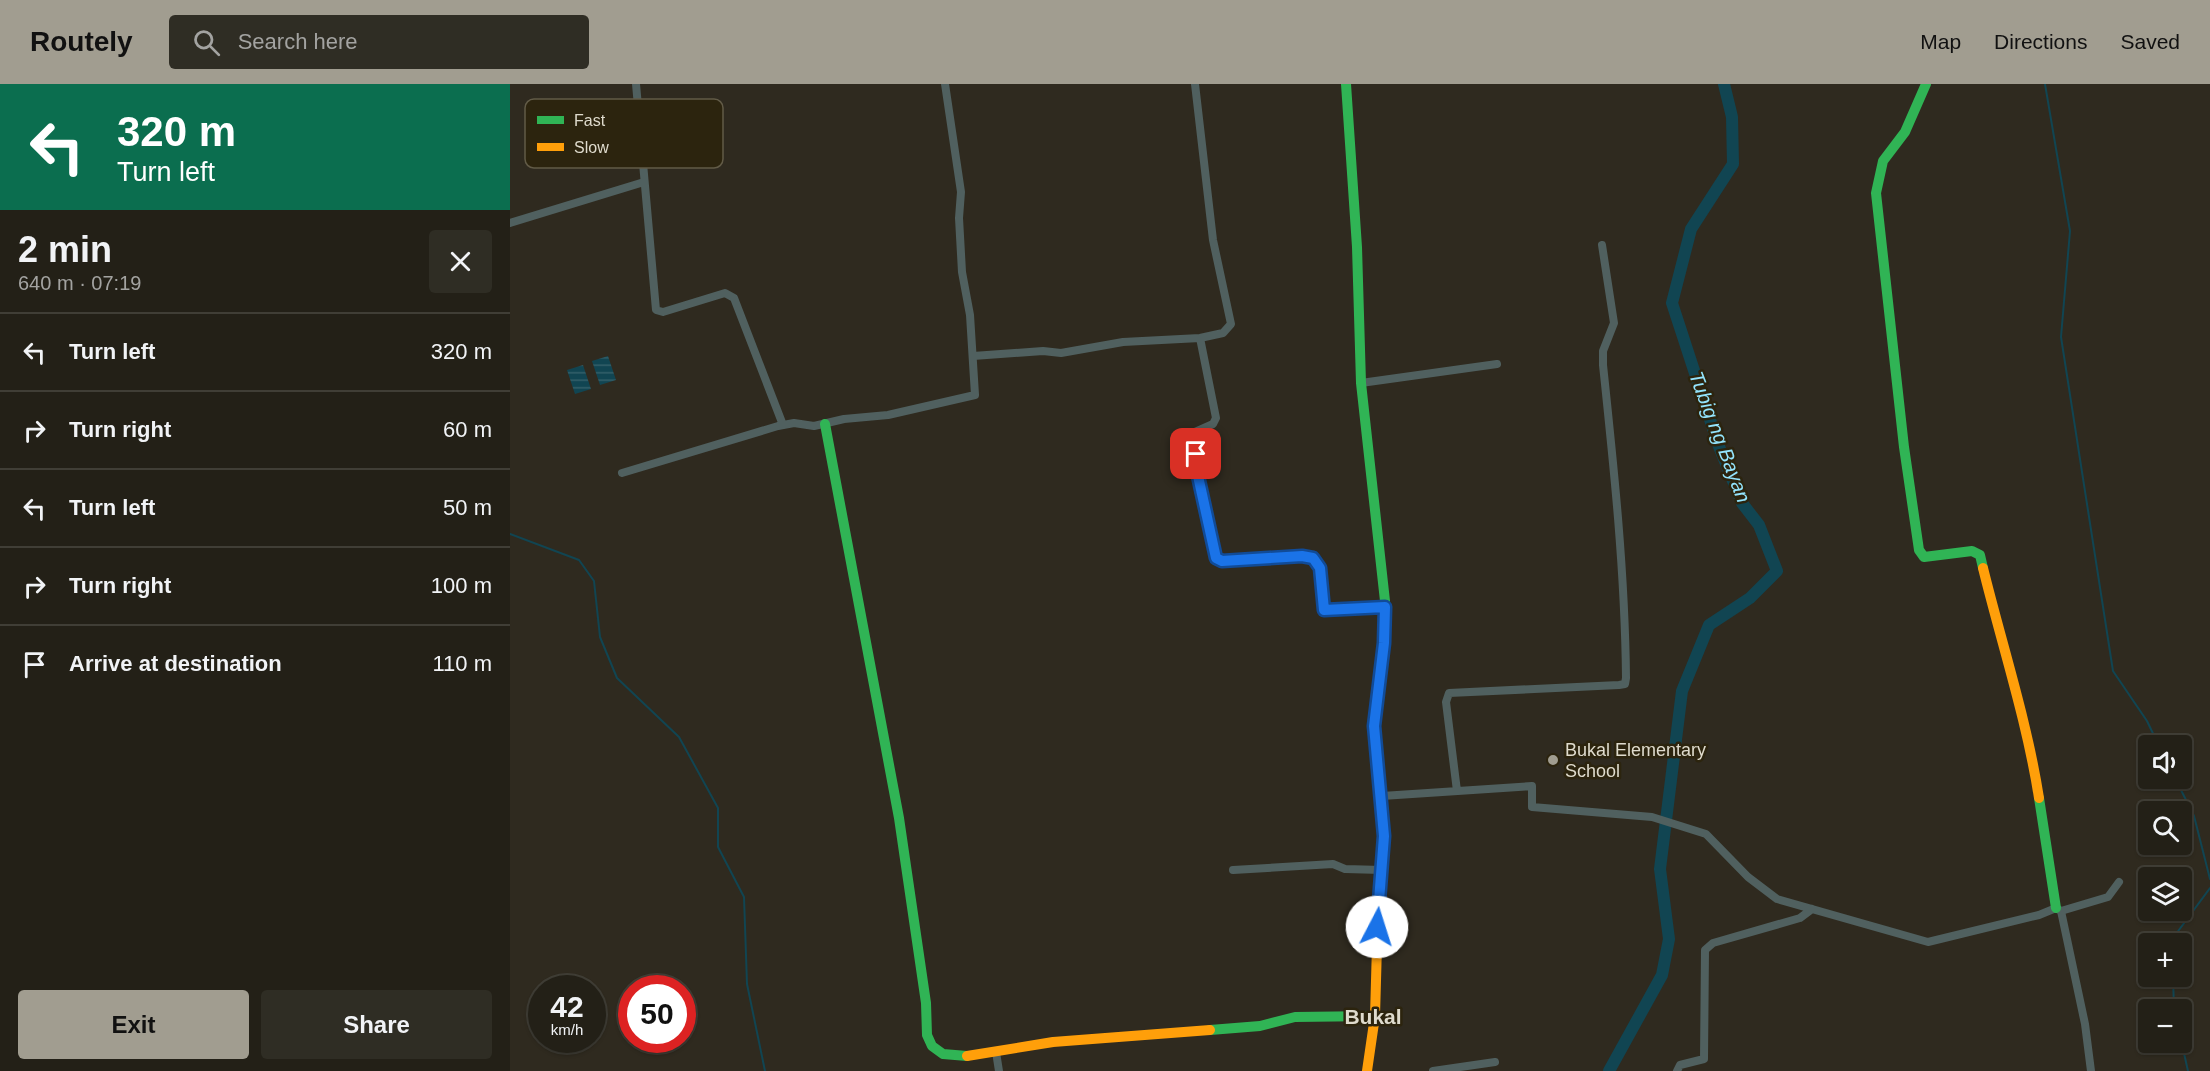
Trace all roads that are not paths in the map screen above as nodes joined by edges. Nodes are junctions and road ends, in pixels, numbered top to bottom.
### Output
1 (636, 84) edge
2 (945, 84) edge
3 (1196, 84) edge
4 (1346, 84) edge
5 (1926, 84) edge
6 (637, 99) edge
7 (643, 168) edge
8 (644, 182) junction
9 (510, 223) edge
10 (1602, 246) dead end
11 (1200, 338) junction
12 (973, 356) junction
13 (1497, 364) dead end
14 (1361, 383) junction
15 (825, 423) junction
16 (783, 425) junction
17 (622, 473) dead end
18 (1385, 607) junction
19 (1457, 791) junction
20 (1382, 796) junction
21 (1233, 870) dead end
22 (1382, 870) junction
23 (2119, 882) dead end
24 (1812, 909) junction
25 (2058, 909) junction
26 (1375, 1016) junction
27 (996, 1052) junction
28 (1495, 1062) dead end
29 (999, 1071) edge
30 (1367, 1071) edge
31 (1433, 1071) edge
32 (1677, 1071) edge
33 (2091, 1071) edge

1 - 6 street
2 - 12 street
3 - 11 street
4 - 14 street
5 - 25 street
7 - 8 street
8 - 9 street
8 - 16 street
10 - 19 street
11 - 12 street
11 - 18 street
12 - 15 street
13 - 14 street
14 - 18 street
15 - 16 street
15 - 27 street
16 - 17 street
18 - 20 street
19 - 20 street
19 - 24 street
20 - 22 street
21 - 22 street
22 - 26 street
23 - 25 street
24 - 25 street
24 - 32 street
25 - 33 street
26 - 27 street
26 - 30 street
27 - 29 street
28 - 31 street

